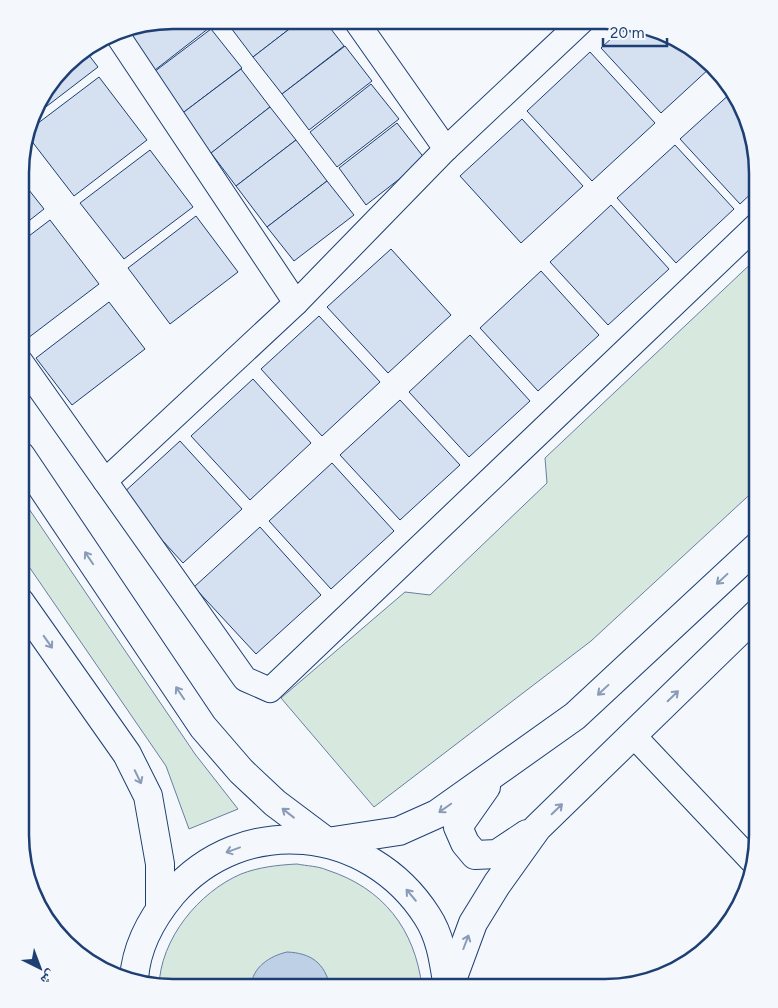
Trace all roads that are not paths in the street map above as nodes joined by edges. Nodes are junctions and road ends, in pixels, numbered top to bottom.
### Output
1 (362, 29) edge
2 (573, 29) edge
3 (120, 39) edge
4 (446, 148) junction
5 (749, 233) edge
6 (296, 303) junction
7 (29, 373) edge
8 (29, 468) edge
9 (105, 481) junction
10 (749, 554) edge
11 (29, 615) edge
12 (749, 622) edge
13 (633, 735) junction
14 (497, 772) junction
15 (537, 828) junction
16 (327, 842) junction
17 (747, 856) edge
18 (160, 907) junction
19 (135, 974) edge
20 (447, 979) edge
21 (452, 979) edge

1 - 4 street
2 - 4 street
3 - 6 street
4 - 6 street
5 - 9 street
6 - 9 street
7 - 9 street
16 -> 8 main road
10 -> 14 main road
11 -> 18 main road
13 -> 12 main road
15 -> 13 main road
13 - 17 street
14 - 15 main road
14 -> 16 main road
21 -> 15 main road
16 -> 18 main road
20 -> 16 main road
18 - 19 main road

